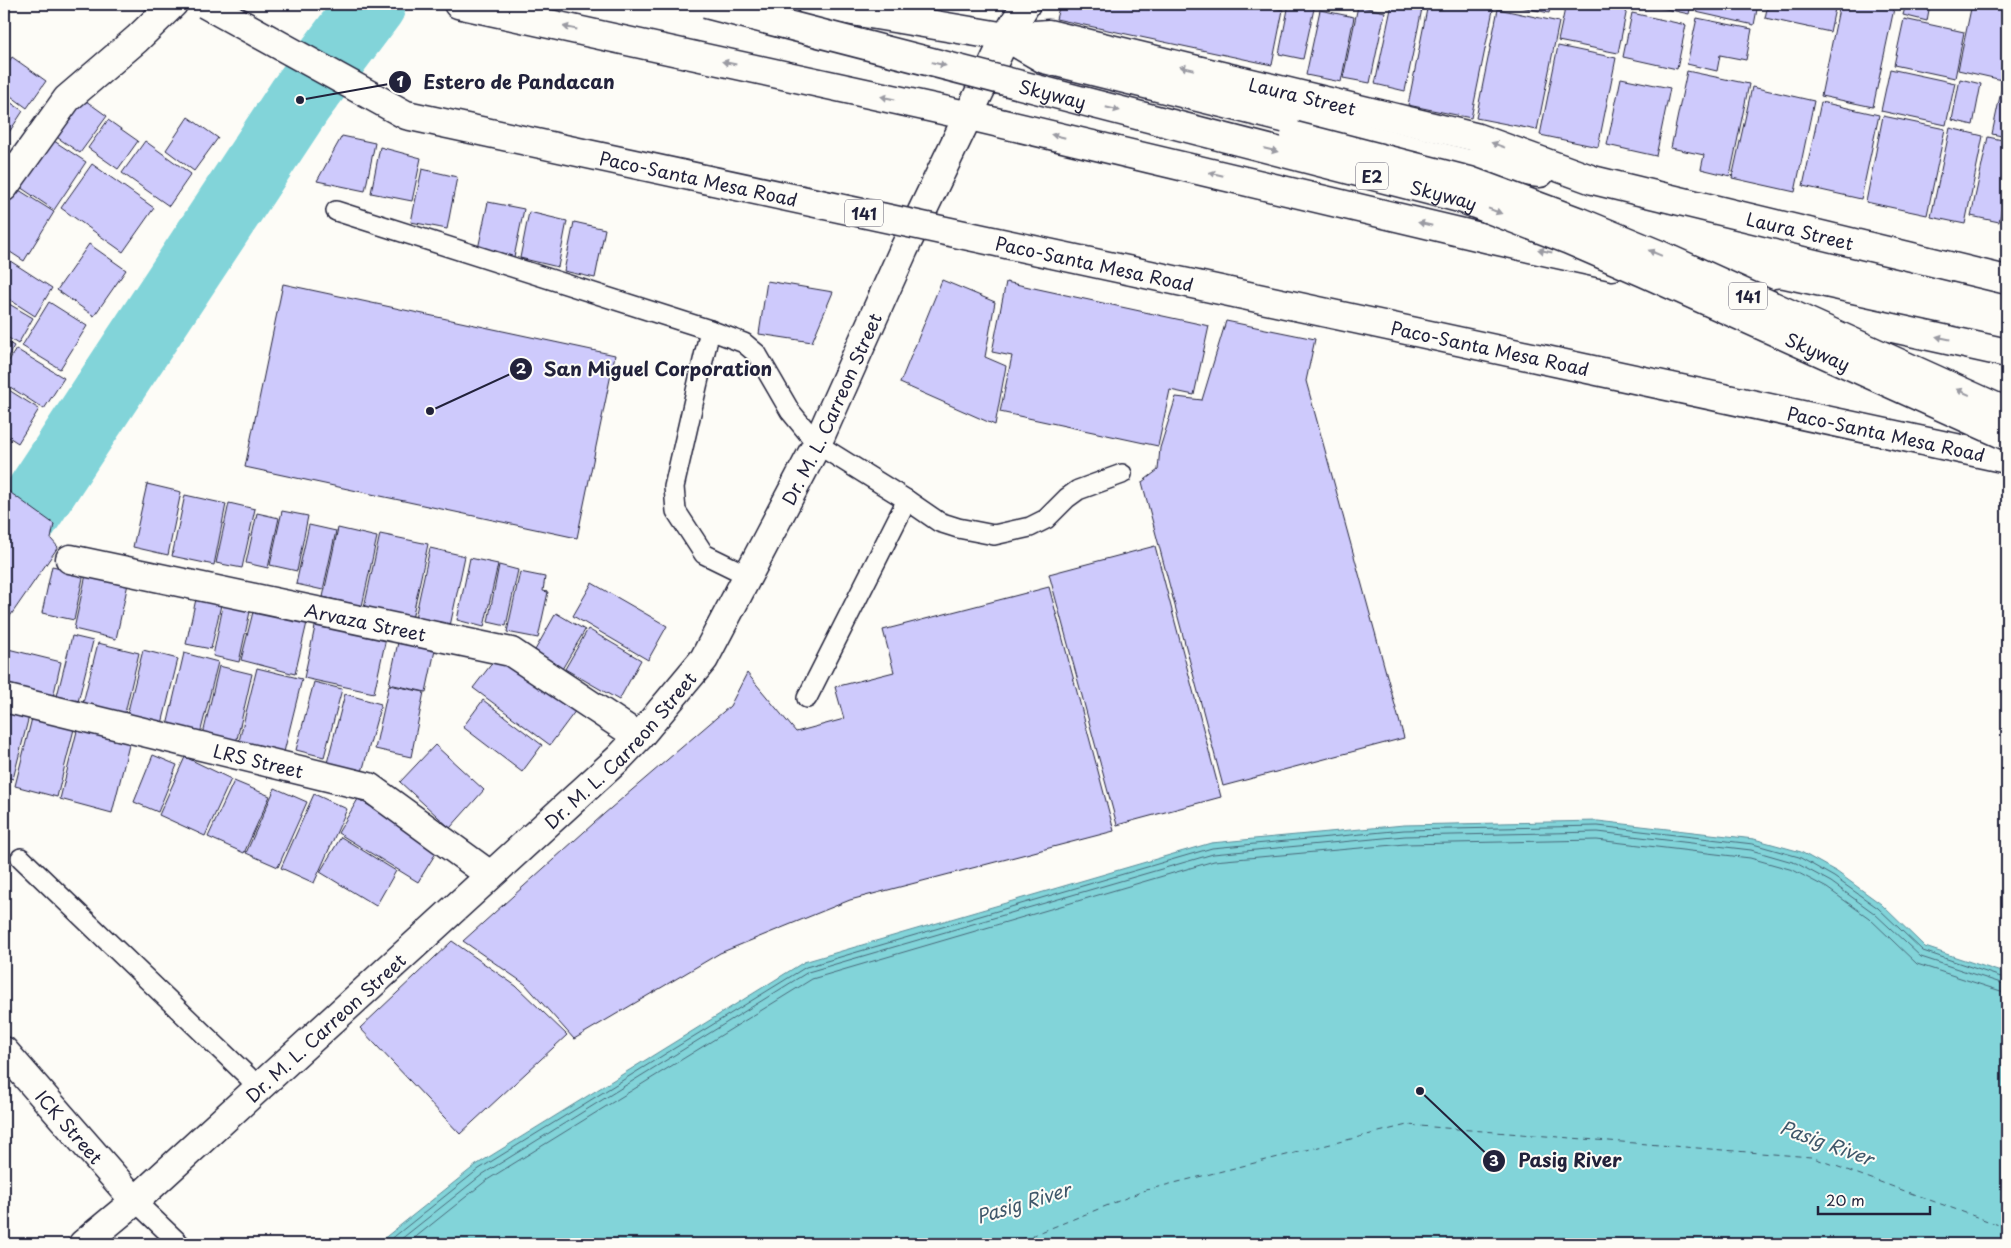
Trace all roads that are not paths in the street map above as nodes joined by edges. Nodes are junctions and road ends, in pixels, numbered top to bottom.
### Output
1 (173, 4) edge
2 (205, 4) edge
3 (458, 4) edge
4 (706, 4) edge
5 (773, 4) edge
6 (812, 4) edge
7 (1026, 4) edge
8 (1006, 37) junction
9 (970, 116) junction
10 (4, 187) edge
11 (336, 211) dead end
12 (2007, 280) edge
13 (710, 330) junction
14 (2007, 353) edge
15 (2007, 412) edge
16 (2007, 436) edge
17 (817, 444) junction
18 (2007, 460) edge
19 (1122, 474) dead end
20 (907, 500) junction
21 (70, 559) dead end
22 (747, 575) junction
23 (4, 698) edge
24 (807, 698) dead end
25 (640, 737) junction
26 (20, 858) dead end
27 (490, 875) junction
28 (4, 1051) edge
29 (259, 1088) junction
30 (135, 1201) junction
31 (84, 1244) edge
32 (180, 1244) edge

1 - 10 main road
2 - 18 main road, Paco-Santa Mesa Road / 141, bridge
9 -> 3 main road, 141
4 -> 16 main road, Skyway / E2, bridge
15 -> 5 main road, Skyway / E2, bridge
6 - 8 main road, Laura Street
7 - 8 main road, Dr. M. L. Carreon Street
8 - 9 main road, Dr. M. L. Carreon Street
8 - 12 main road, Laura Street
14 -> 9 main road, 141, bridge
9 - 17 main road, Dr. M. L. Carreon Street
11 - 13 lane
13 - 17 lane
13 - 22 lane
17 - 20 lane
17 - 22 main road, Dr. M. L. Carreon Street
19 - 20 lane
20 - 24 lane
21 - 25 main road, Arvaza Street
22 - 25 main road, Dr. M. L. Carreon Street
23 - 27 main road, LRS Street
25 - 27 main road, Dr. M. L. Carreon Street
26 - 29 lane
27 - 29 main road, Dr. M. L. Carreon Street
28 - 30 main road, ICK Street
29 - 30 main road, Dr. M. L. Carreon Street
30 - 31 main road, Dr. M. L. Carreon Street
30 - 32 lane

